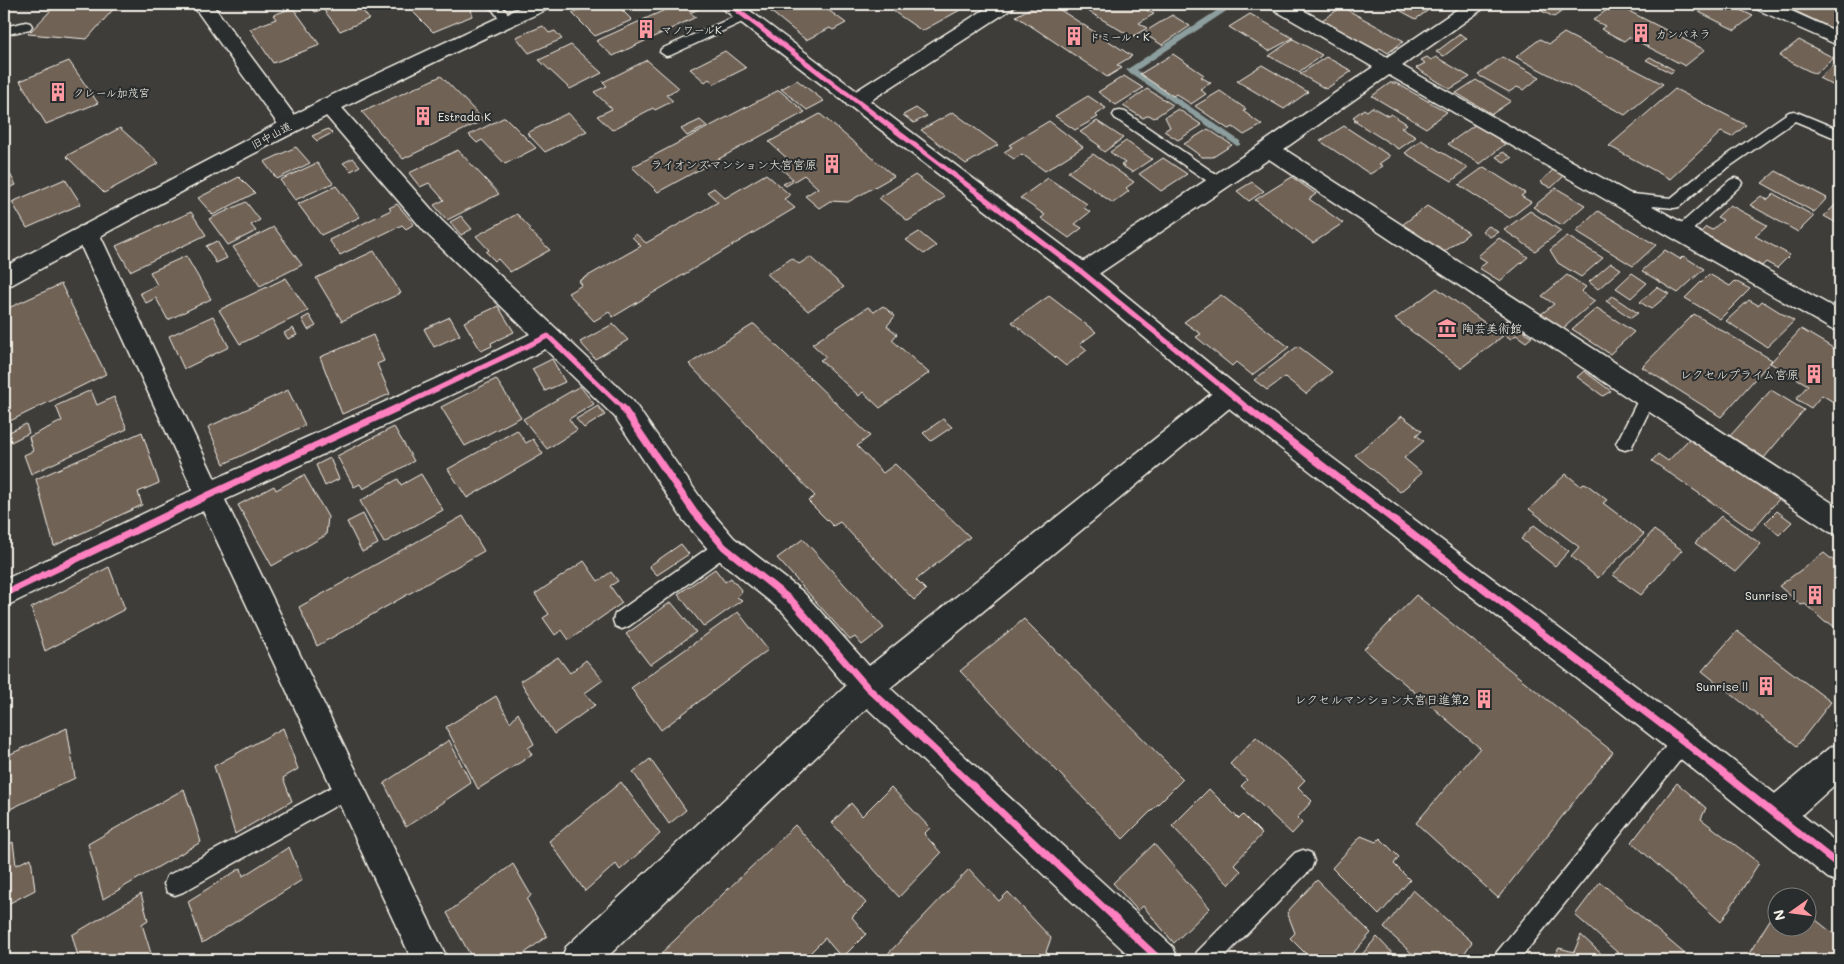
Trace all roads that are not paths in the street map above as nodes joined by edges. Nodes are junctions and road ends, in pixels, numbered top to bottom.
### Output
1 (202, 4) edge
2 (543, 4) edge
3 (1006, 4) edge
4 (1278, 4) edge
5 (1475, 4) edge
6 (1761, 4) edge
7 (737, 10) edge
8 (500, 12) edge
9 (26, 26) dead end
10 (4, 30) edge
11 (1840, 40) edge
12 (666, 52) dead end
13 (1390, 66) junction
14 (855, 101) junction
15 (328, 105) junction
16 (1120, 115) dead end
17 (290, 125) junction
18 (1840, 135) edge
19 (1269, 149) junction
20 (1218, 182) junction
21 (1735, 183) dead end
22 (1623, 198) junction
23 (1681, 232) junction
24 (88, 233) junction
25 (1082, 273) junction
26 (4, 278) edge
27 (1840, 322) edge
28 (548, 336) junction
29 (1229, 394) junction
30 (1648, 397) junction
31 (1625, 444) dead end
32 (208, 495) junction
33 (1840, 523) edge
34 (724, 547) junction
35 (4, 594) edge
36 (622, 620) dead end
37 (867, 687) junction
38 (1683, 741) junction
39 (1840, 759) edge
40 (348, 788) junction
41 (1776, 815) junction
42 (1303, 861) dead end
43 (1840, 866) edge
44 (175, 884) dead end
45 (430, 960) edge
46 (579, 960) edge
47 (1160, 960) edge
48 (1205, 960) edge
49 (1505, 960) edge

1 - 17 street
2 - 8 street, 旧中山道
3 - 14 street
4 - 13 street
5 - 13 street
6 - 11 street
7 - 12 lane
7 - 14 street
8 - 15 street, 旧中山道
9 - 10 lane
13 - 19 street
13 - 22 street
14 - 25 street
15 - 17 street, 旧中山道
15 - 28 street
16 - 20 lane
17 - 24 street, 旧中山道
18 - 22 lane
19 - 20 street
19 - 30 street
20 - 25 street
21 - 23 lane
22 - 23 street
23 - 27 street
24 - 26 street, 旧中山道
24 - 32 street
25 - 29 street
28 - 32 street
28 - 34 street
29 - 37 street
29 - 38 street
30 - 31 lane
30 - 33 street
32 - 35 street
32 - 40 street
34 - 36 lane
34 - 37 street
37 - 46 street
37 - 47 street
38 - 41 street
38 - 49 lane
39 - 41 street
40 - 44 lane
40 - 45 street
41 - 43 street
42 - 48 lane

